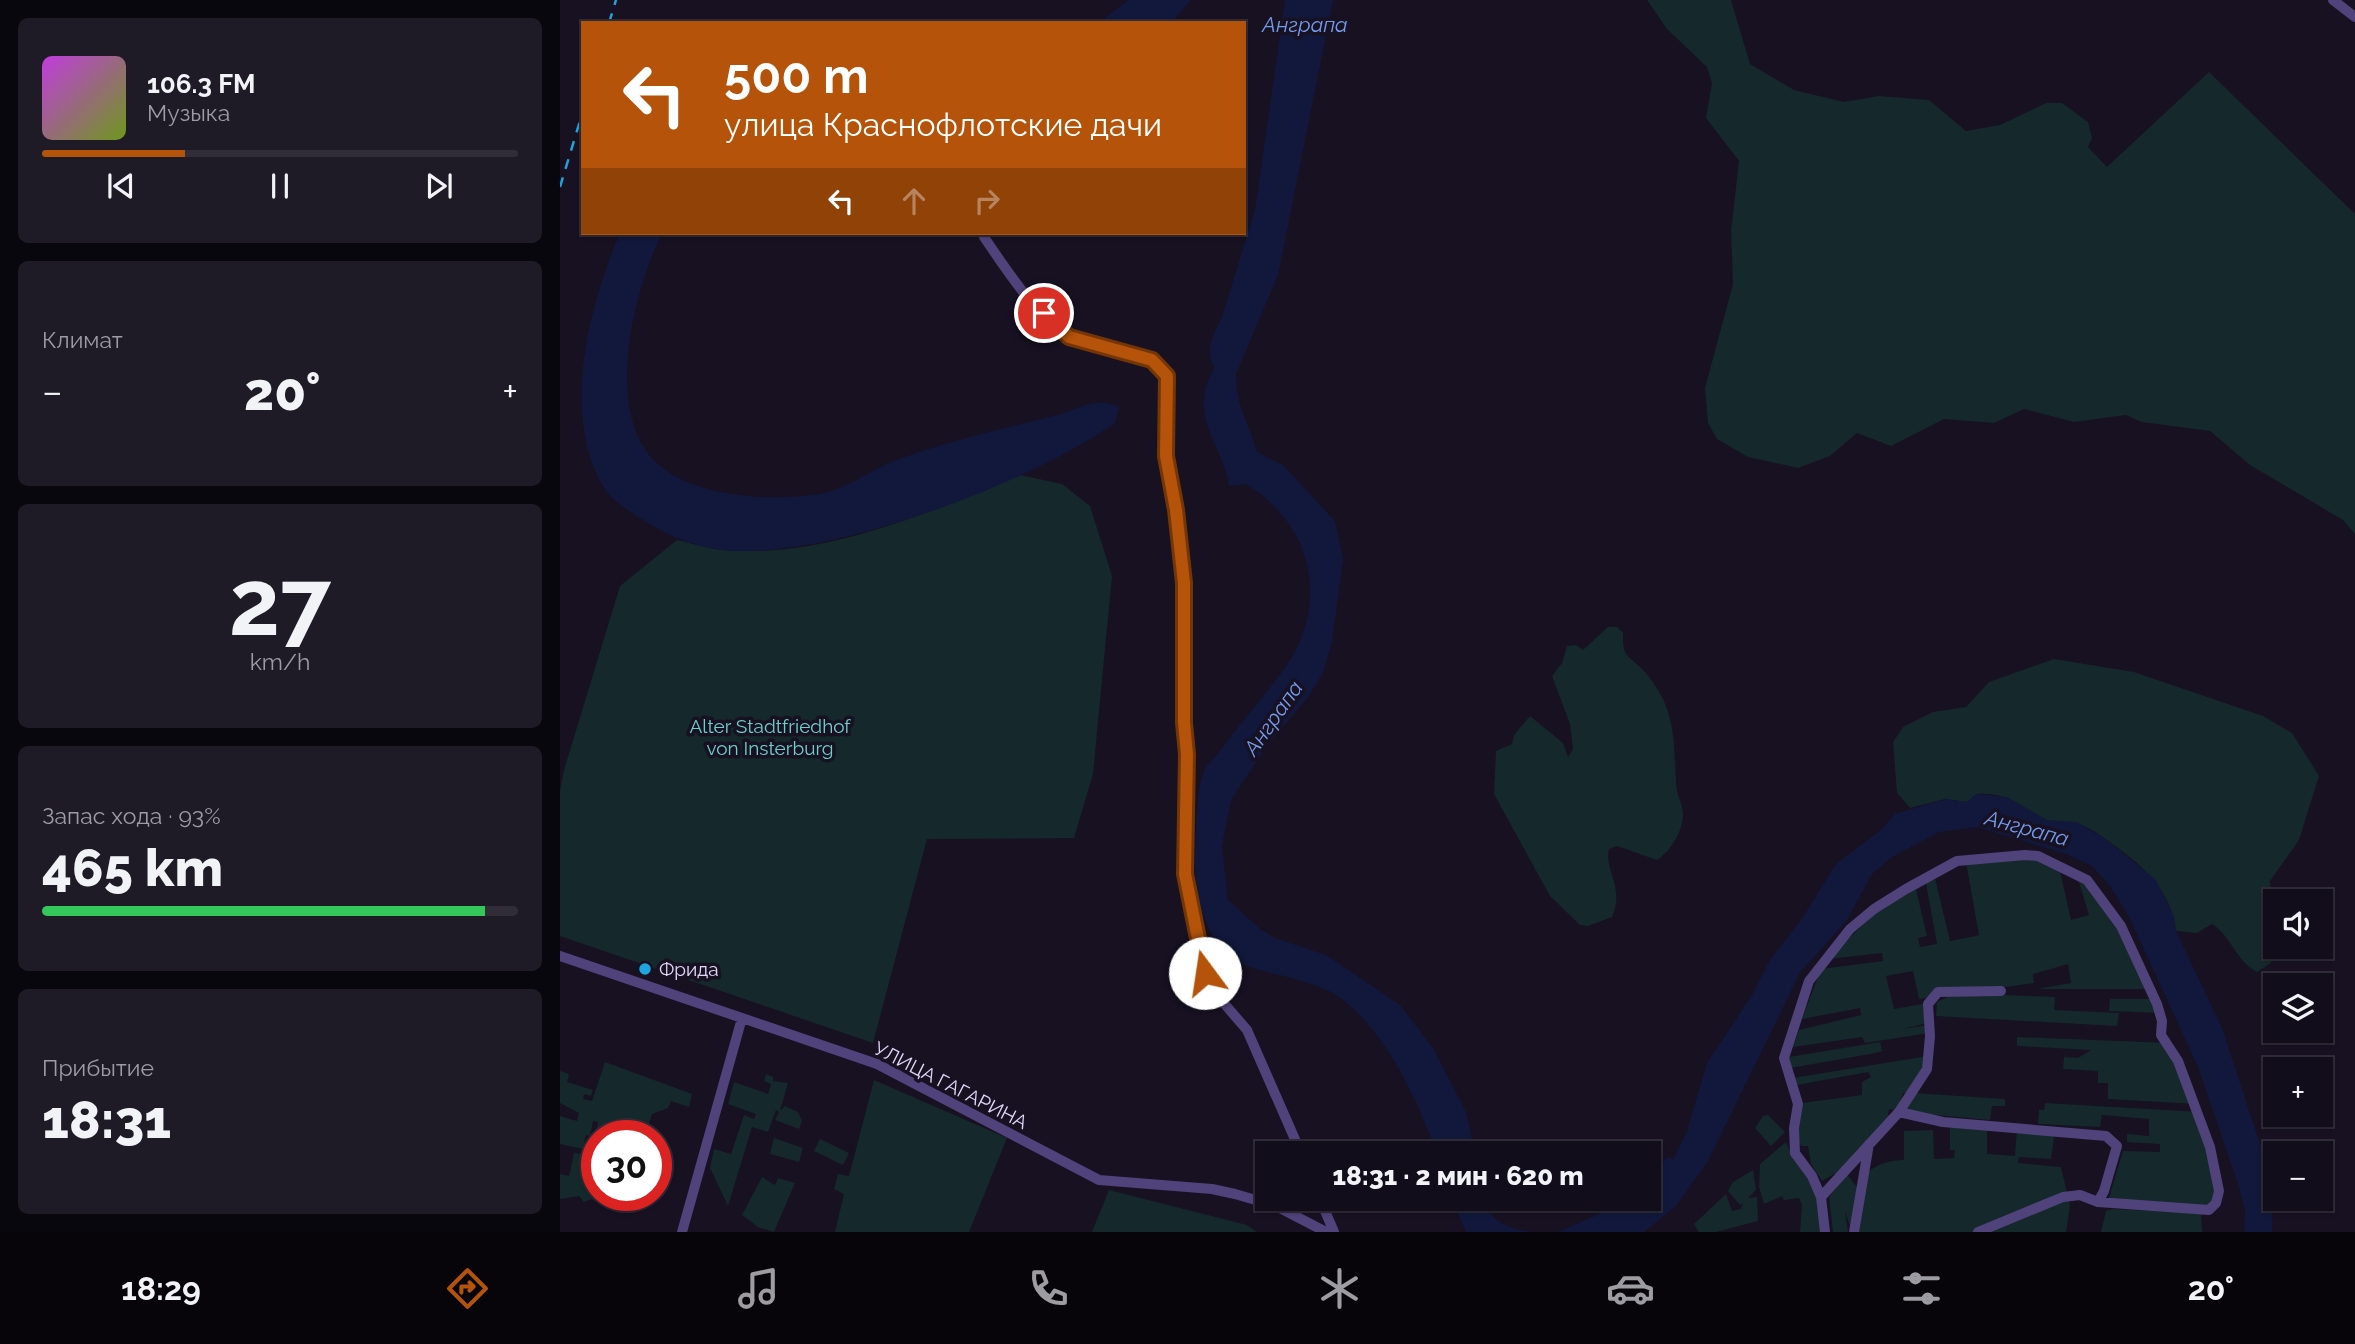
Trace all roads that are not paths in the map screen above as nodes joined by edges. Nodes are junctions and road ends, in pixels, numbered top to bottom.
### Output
1 (2333, 0) edge
2 (2355, 17) edge
3 (984, 237) dead end
4 (560, 956) edge
5 (2001, 991) dead end
6 (742, 1018) junction
7 (1899, 1112) junction
8 (1296, 1141) edge
9 (1869, 1144) junction
10 (1821, 1197) junction
11 (2098, 1202) junction
12 (1325, 1211) edge
13 (682, 1232) edge
14 (1326, 1232) edge
15 (1335, 1232) edge
16 (1825, 1232) edge
17 (1854, 1232) edge
18 (1978, 1232) edge

1 - 2 street
3 - 8 street
4 - 6 street, УЛИЦА ГАГАРИНА
5 - 7 street
6 - 13 street
6 - 14 street, УЛИЦА ГАГАРИНА
7 - 9 street
7 - 11 street
9 - 10 street
9 - 17 street
10 - 11 street
10 - 16 street
11 - 18 street
12 - 15 street

